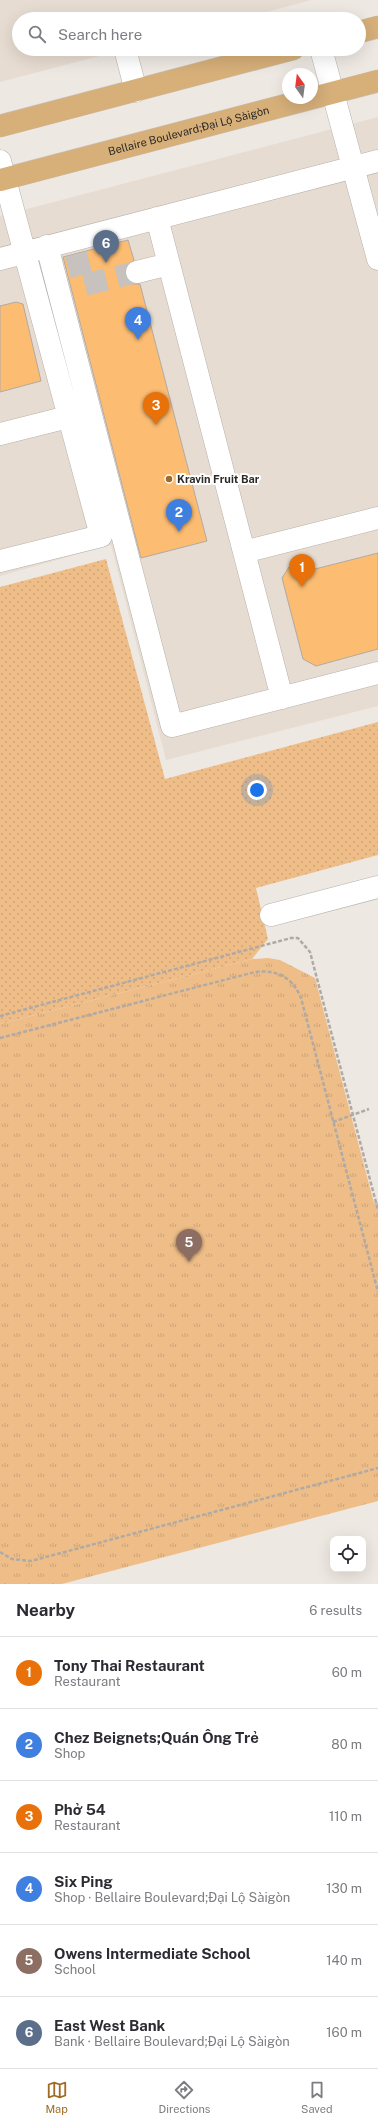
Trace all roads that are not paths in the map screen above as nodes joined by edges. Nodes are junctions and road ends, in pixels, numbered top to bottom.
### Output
1 (378, 26) edge
2 (366, 30) edge
3 (127, 56) edge
4 (267, 56) edge
5 (323, 56) edge
6 (378, 81) edge
7 (136, 91) junction
8 (333, 93) junction
9 (0, 126) edge
10 (378, 161) edge
11 (353, 167) junction
12 (2, 174) edge
13 (157, 218) junction
14 (47, 246) junction
15 (24, 252) junction
16 (378, 258) edge
17 (0, 259) edge
18 (169, 264) junction
19 (137, 272) tunnel mouth
20 (68, 417) junction
21 (0, 434) edge
22 (378, 518) edge
23 (244, 552) junction
24 (0, 561) edge
25 (378, 673) edge
26 (282, 698) junction
27 (378, 887) edge
28 (271, 915) dead end

1 - 2 main road
3 - 7 street
4 - 7 main road
5 - 8 street
6 - 8 main road, Bellaire Boulevard;Đại Lộ Sàigòn
7 - 9 main road
8 - 11 street
8 - 12 main road, Bellaire Boulevard;Đại Lộ Sàigòn
10 - 11 street
11 - 13 street
11 - 16 street
12 - 15 street
13 - 14 street
13 - 18 street
14 - 15 street
14 - 26 street
15 - 17 street
15 - 20 street
18 - 19 street
18 - 23 street
20 - 21 street
20 - 24 street
22 - 23 street
23 - 26 street
25 - 26 street
27 - 28 street

